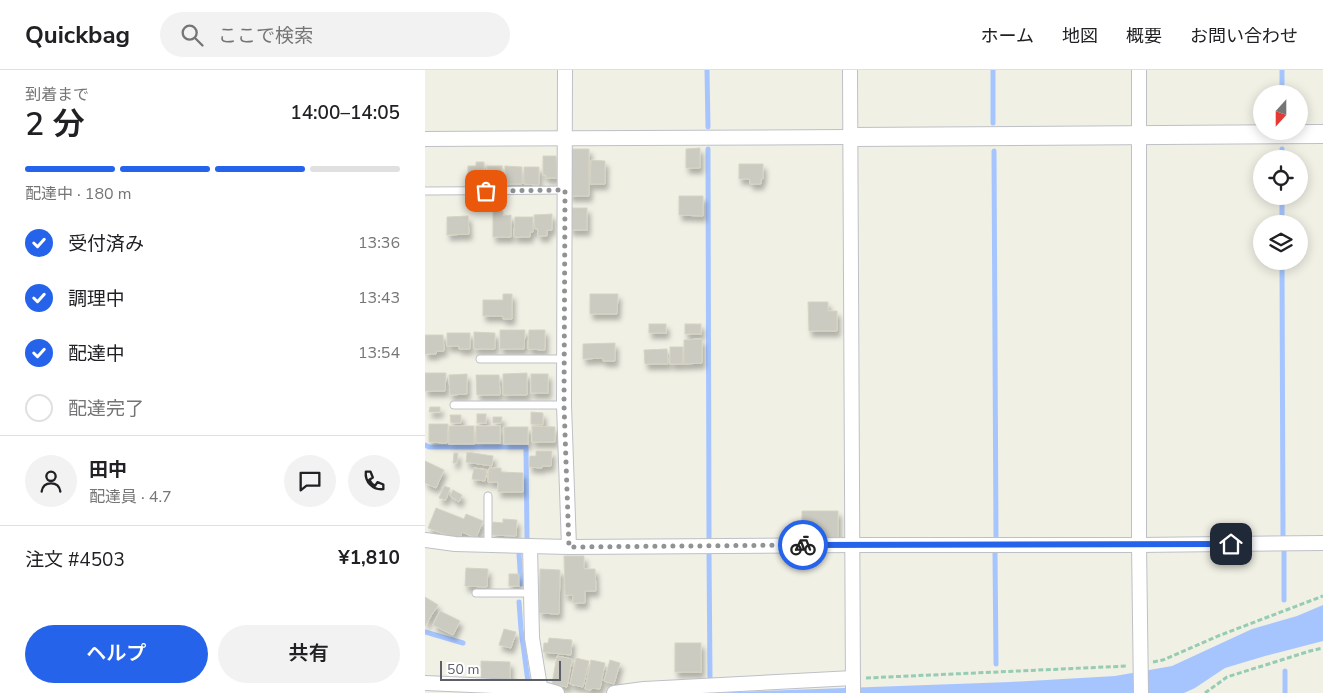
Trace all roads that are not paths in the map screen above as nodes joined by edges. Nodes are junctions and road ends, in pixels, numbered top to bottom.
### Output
1 (565, 70) edge
2 (850, 70) edge
3 (1139, 70) edge
4 (1323, 134) edge
5 (1139, 135) junction
6 (850, 136) junction
7 (566, 138) junction
8 (425, 139) edge
9 (565, 190) junction
10 (426, 191) dead end
11 (565, 358) junction
12 (480, 359) dead end
13 (454, 405) dead end
14 (564, 405) junction
15 (488, 496) dead end
16 (425, 540) edge
17 (1323, 543) edge
18 (488, 545) junction
19 (853, 545) junction
20 (1139, 545) junction
21 (530, 546) junction
22 (569, 547) junction
23 (476, 593) dead end
24 (531, 593) junction
25 (425, 683) edge
26 (853, 685) edge
27 (540, 691) edge
28 (557, 693) edge
29 (614, 693) edge
30 (1141, 693) edge

1 - 7 street
2 - 6 street
3 - 5 street
4 - 5 street
5 - 6 street
5 - 20 street
6 - 7 street
6 - 19 street
7 - 8 street
7 - 9 street
9 - 10 lane
9 - 11 street
11 - 12 lane
11 - 14 street
13 - 14 lane
14 - 22 street
15 - 18 lane
16 - 18 street
17 - 20 street
18 - 21 street
19 - 20 street
19 - 22 street
19 - 26 street
20 - 30 street
21 - 22 street
21 - 24 street
23 - 24 lane
24 - 27 street
25 - 27 street
26 - 29 street
27 - 28 street

